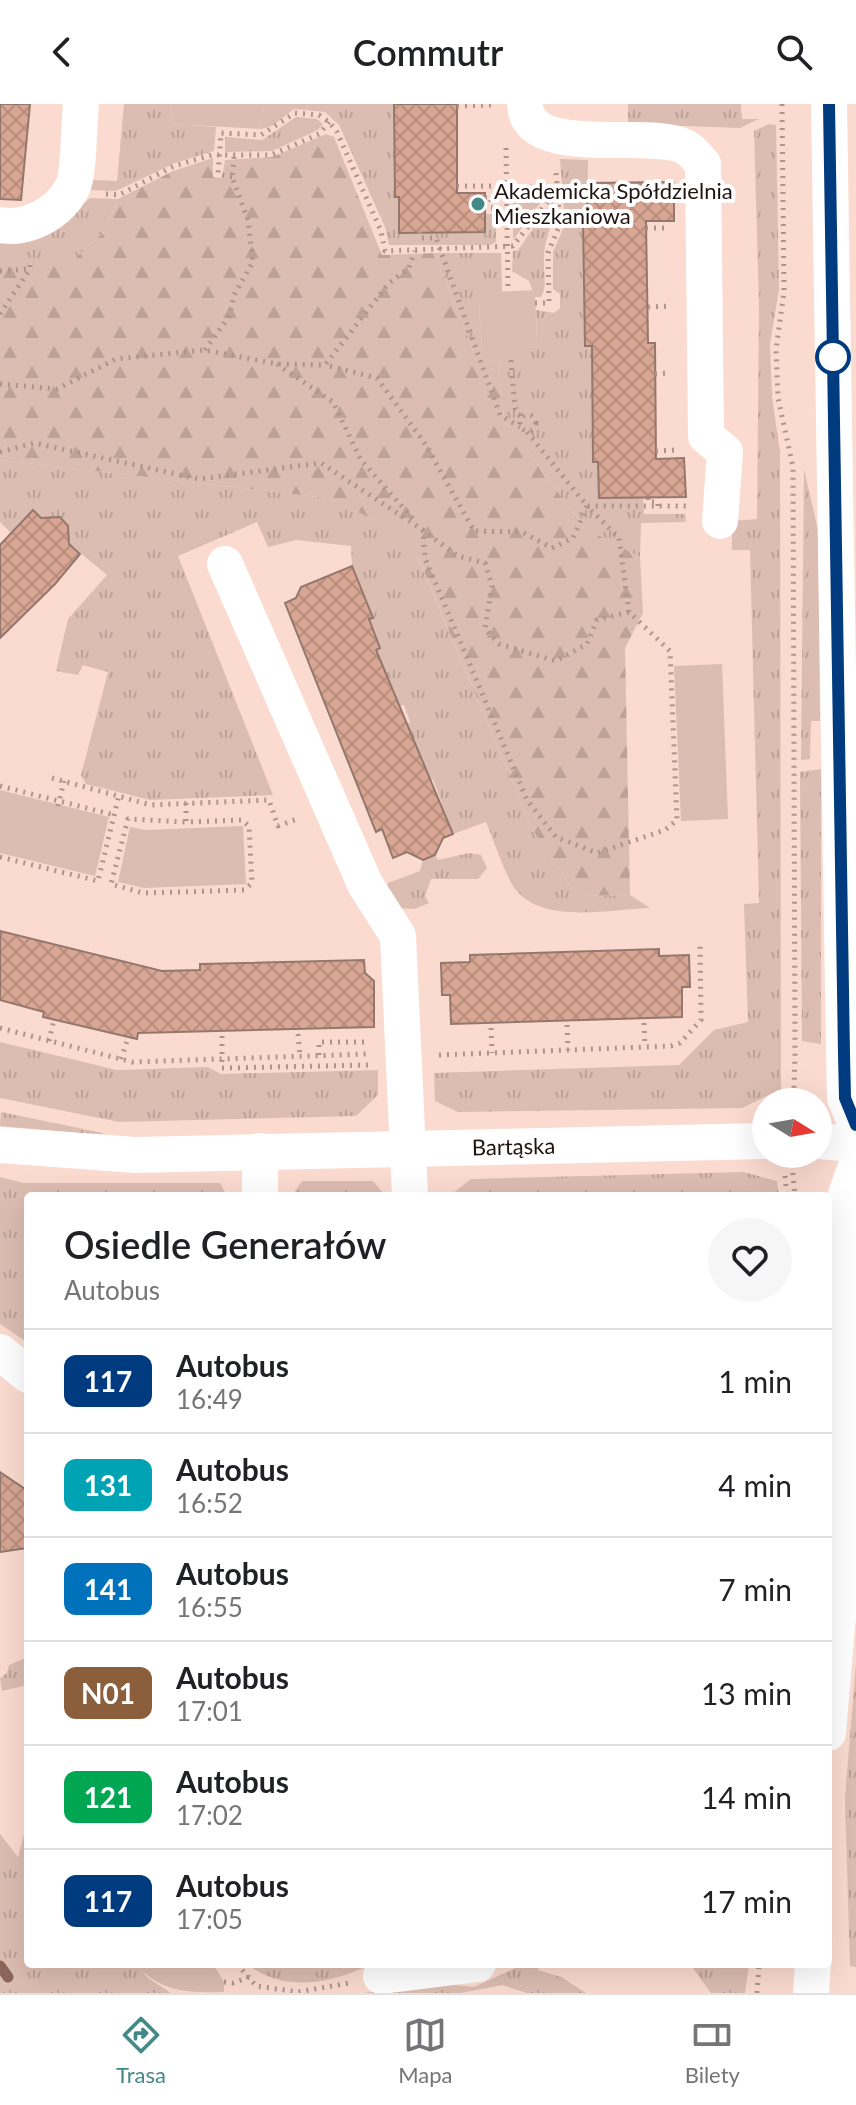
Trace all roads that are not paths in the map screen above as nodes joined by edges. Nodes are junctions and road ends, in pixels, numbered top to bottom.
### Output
1 (81, 104) edge
2 (829, 104) edge
3 (516, 105) edge
4 (0, 225) edge
5 (720, 521) dead end
6 (225, 564) dead end
7 (856, 1125) edge
8 (752, 1141) edge
9 (832, 1142) edge
10 (856, 1144) edge
11 (0, 1145) edge
12 (409, 1148) junction
13 (260, 1151) junction
14 (856, 1166) edge
15 (260, 1192) edge
16 (410, 1192) edge
17 (0, 1352) edge
18 (24, 1372) edge
19 (832, 1686) edge
20 (446, 1968) edge
21 (813, 1968) edge
22 (381, 1976) road end
23 (811, 1993) edge

1 - 4 street
2 - 7 street
3 - 5 street
6 - 12 street
8 - 12 street, Bartąska
9 - 10 street
11 - 13 street, Bartąska
12 - 13 street, Bartąska
12 - 16 street
13 - 15 street
14 - 19 street
17 - 18 street
20 - 22 street
21 - 23 street

